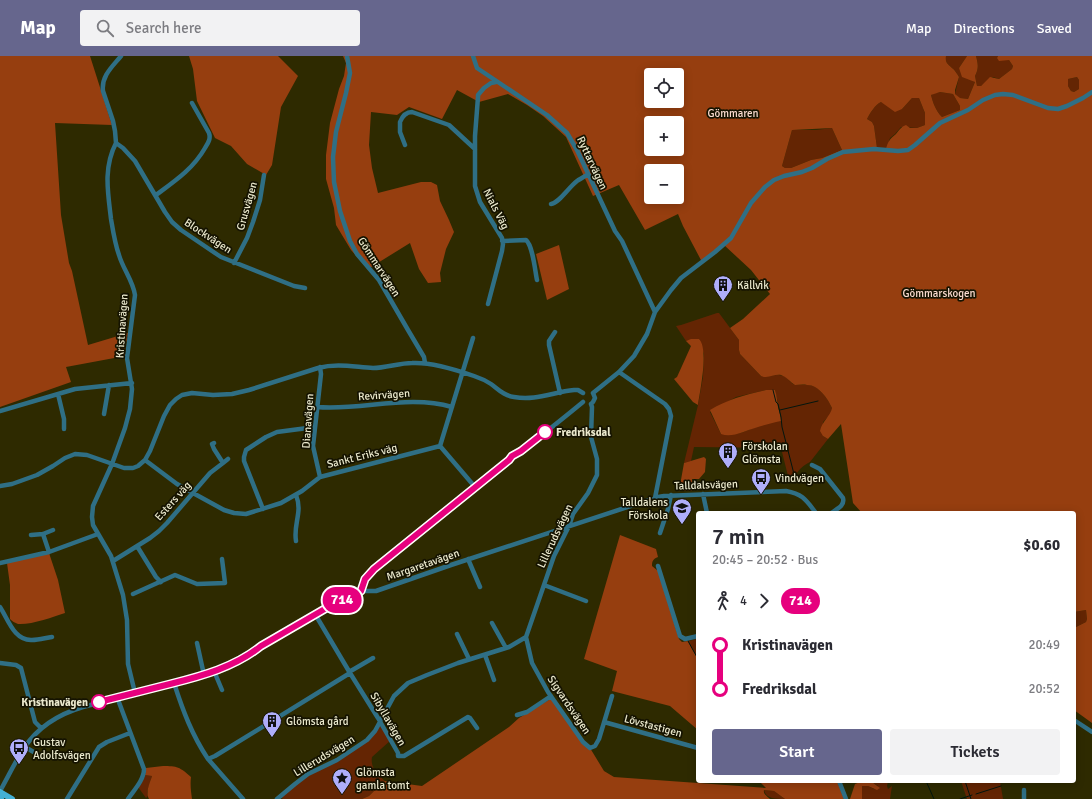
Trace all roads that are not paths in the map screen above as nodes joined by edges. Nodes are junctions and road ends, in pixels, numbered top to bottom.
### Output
1 (121, 56) edge
2 (347, 56) edge
3 (473, 56) edge
4 (496, 82) junction
5 (1092, 92) edge
6 (192, 103) dead end
7 (116, 143) junction
8 (405, 145) dead end
9 (475, 148) junction
10 (588, 174) junction
11 (264, 175) dead end
12 (156, 195) junction
13 (551, 204) dead end
14 (502, 241) junction
15 (234, 263) junction
16 (537, 280) dead end
17 (305, 288) dead end
18 (488, 304) dead end
19 (655, 312) junction
20 (554, 332) dead end
21 (473, 338) dead end
22 (425, 363) junction
23 (320, 367) junction
24 (619, 372) junction
25 (463, 373) junction
26 (132, 383) junction
27 (109, 385) junction
28 (560, 393) junction
29 (583, 393) junction
30 (58, 394) junction
31 (593, 394) junction
32 (583, 402) junction
33 (591, 404) junction
34 (317, 407) junction
35 (452, 407) junction
36 (0, 411) edge
37 (104, 414) dead end
38 (315, 427) junction
39 (64, 429) dead end
40 (214, 443) dead end
41 (440, 446) junction
42 (228, 459) dead end
43 (145, 460) junction
44 (223, 463) junction
45 (112, 464) junction
46 (812, 465) dead end
47 (320, 476) junction
48 (0, 486) edge
49 (475, 487) junction
50 (193, 494) junction
51 (703, 494) junction
52 (296, 495) junction
53 (671, 495) junction
54 (655, 498) junction
55 (263, 509) junction
56 (707, 511) edge
57 (814, 511) edge
58 (834, 511) edge
59 (568, 526) junction
60 (53, 530) dead end
61 (660, 533) dead end
62 (43, 534) junction
63 (98, 534) junction
64 (31, 535) dead end
65 (296, 541) dead end
66 (136, 546) junction
67 (49, 552) junction
68 (222, 559) dead end
69 (468, 560) junction
70 (113, 561) junction
71 (0, 563) edge
72 (658, 566) dead end
73 (161, 582) junction
74 (544, 585) junction
75 (480, 587) dead end
76 (361, 591) junction
77 (133, 594) dead end
78 (586, 601) dead end
79 (0, 607) edge
80 (315, 614) junction
81 (492, 623) dead end
82 (457, 634) dead end
83 (696, 636) edge
84 (52, 637) dead end
85 (526, 637) junction
86 (197, 643) dead end
87 (506, 648) junction
88 (485, 655) junction
89 (373, 658) dead end
90 (470, 659) junction
91 (0, 663) edge
92 (214, 671) junction
93 (350, 673) junction
94 (204, 675) junction
95 (494, 680) dead end
96 (174, 683) junction
97 (222, 690) dead end
98 (135, 693) junction
99 (551, 696) junction
100 (612, 696) dead end
101 (117, 697) junction
102 (517, 715) dead end
103 (380, 721) junction
104 (1076, 721) edge
105 (604, 722) junction
106 (42, 728) junction
107 (477, 728) dead end
108 (1092, 732) edge
109 (130, 733) junction
110 (25, 747) junction
111 (696, 747) edge
112 (44, 758) dead end
113 (208, 759) junction
114 (840, 783) edge
115 (1024, 790) dead end
116 (0, 792) edge
117 (12, 799) edge
118 (67, 799) edge
119 (128, 799) edge
120 (243, 799) edge
121 (277, 799) edge
122 (846, 799) edge
123 (1024, 799) edge

1 - 7 street
2 - 22 street, Gömmarvägen
3 - 4 street, Ryttarvägen
4 - 9 street, Nials Väg
4 - 10 street, Ryttarvägen
5 - 19 street
6 - 12 street
7 - 12 street, Blockvägen
7 - 26 street, Kristinavägen
8 - 9 street
9 - 14 street, Nials Väg
10 - 13 street
10 - 19 street, Ryttarvägen
11 - 15 street, Grusvägen
12 - 15 street, Blockvägen
14 - 16 street
14 - 18 street, Nials Väg
15 - 17 street, Blockvägen
19 - 24 street
20 - 28 street
21 - 25 street
22 - 23 street
22 - 25 street
23 - 34 street, Dianavägen
23 - 43 street
24 - 31 street
24 - 54 street
25 - 28 street
25 - 35 street
26 - 27 street
26 - 45 street, Kristinavägen
27 - 30 street
27 - 37 street
28 - 29 street
29 - 31 street
29 - 32 street
30 - 36 street
30 - 39 street
31 - 33 street
32 - 33 street
32 - 49 street
33 - 59 street, Lillerudsvägen
34 - 35 street, Revirvägen
34 - 38 street, Dianavägen
35 - 41 street
38 - 47 street, Dianavägen
38 - 55 street
40 - 44 street
41 - 47 street, Sankt Eriks väg
41 - 49 street
42 - 44 street, Esters väg
43 - 45 street
43 - 50 street, Sankt Eriks väg
44 - 50 street, Esters väg
45 - 48 street
45 - 63 street, Kristinavägen
46 - 58 street
47 - 52 street, Sankt Eriks väg
49 - 76 street
50 - 55 street, Sankt Eriks väg
50 - 66 street, Esters väg
51 - 53 street, Talldalsvägen
51 - 56 street
51 - 57 street, Talldalsvägen
52 - 55 street, Sankt Eriks väg
52 - 65 street
53 - 54 street, Talldalsvägen
53 - 61 street
54 - 59 street, Talldalsvägen
59 - 69 street, Margaretavägen
59 - 74 street, Lillerudsvägen
60 - 62 street
62 - 64 street
62 - 67 street
63 - 67 street
63 - 70 street, Kristinavägen
66 - 70 street, Esters väg
66 - 73 street
67 - 71 street
68 - 73 street
69 - 75 street, Margaretavägen
69 - 76 street, Margaretavägen
70 - 98 street, Kristinavägen
72 - 83 street
73 - 77 street
74 - 78 street, Lillerudsvägen
74 - 85 street, Lillerudsvägen
76 - 80 street
79 - 84 street
80 - 92 street
80 - 93 street, Sibyllavägen
81 - 87 street
82 - 90 street
85 - 87 street, Lillerudsvägen
85 - 99 street, Sigvardsvägen
86 - 94 street
87 - 88 street, Lillerudsvägen
88 - 90 street, Lillerudsvägen
88 - 95 street
89 - 93 street
90 - 103 street, Lillerudsvägen
91 - 106 street
92 - 94 street
92 - 97 street
93 - 103 street, Sibyllavägen
93 - 113 street
94 - 96 street
96 - 98 street
96 - 113 street
98 - 101 street
99 - 102 street
99 - 105 street, Sigvardsvägen
100 - 105 street, Sigvardsvägen
101 - 106 street
101 - 109 street
103 - 107 street, Sibyllavägen
103 - 121 street, Lillerudsvägen
104 - 108 street
105 - 111 street, Lövstastigen
106 - 110 street
109 - 118 street
109 - 119 street
110 - 112 street
110 - 116 street
113 - 120 street
114 - 122 street
115 - 123 street
116 - 117 main road

